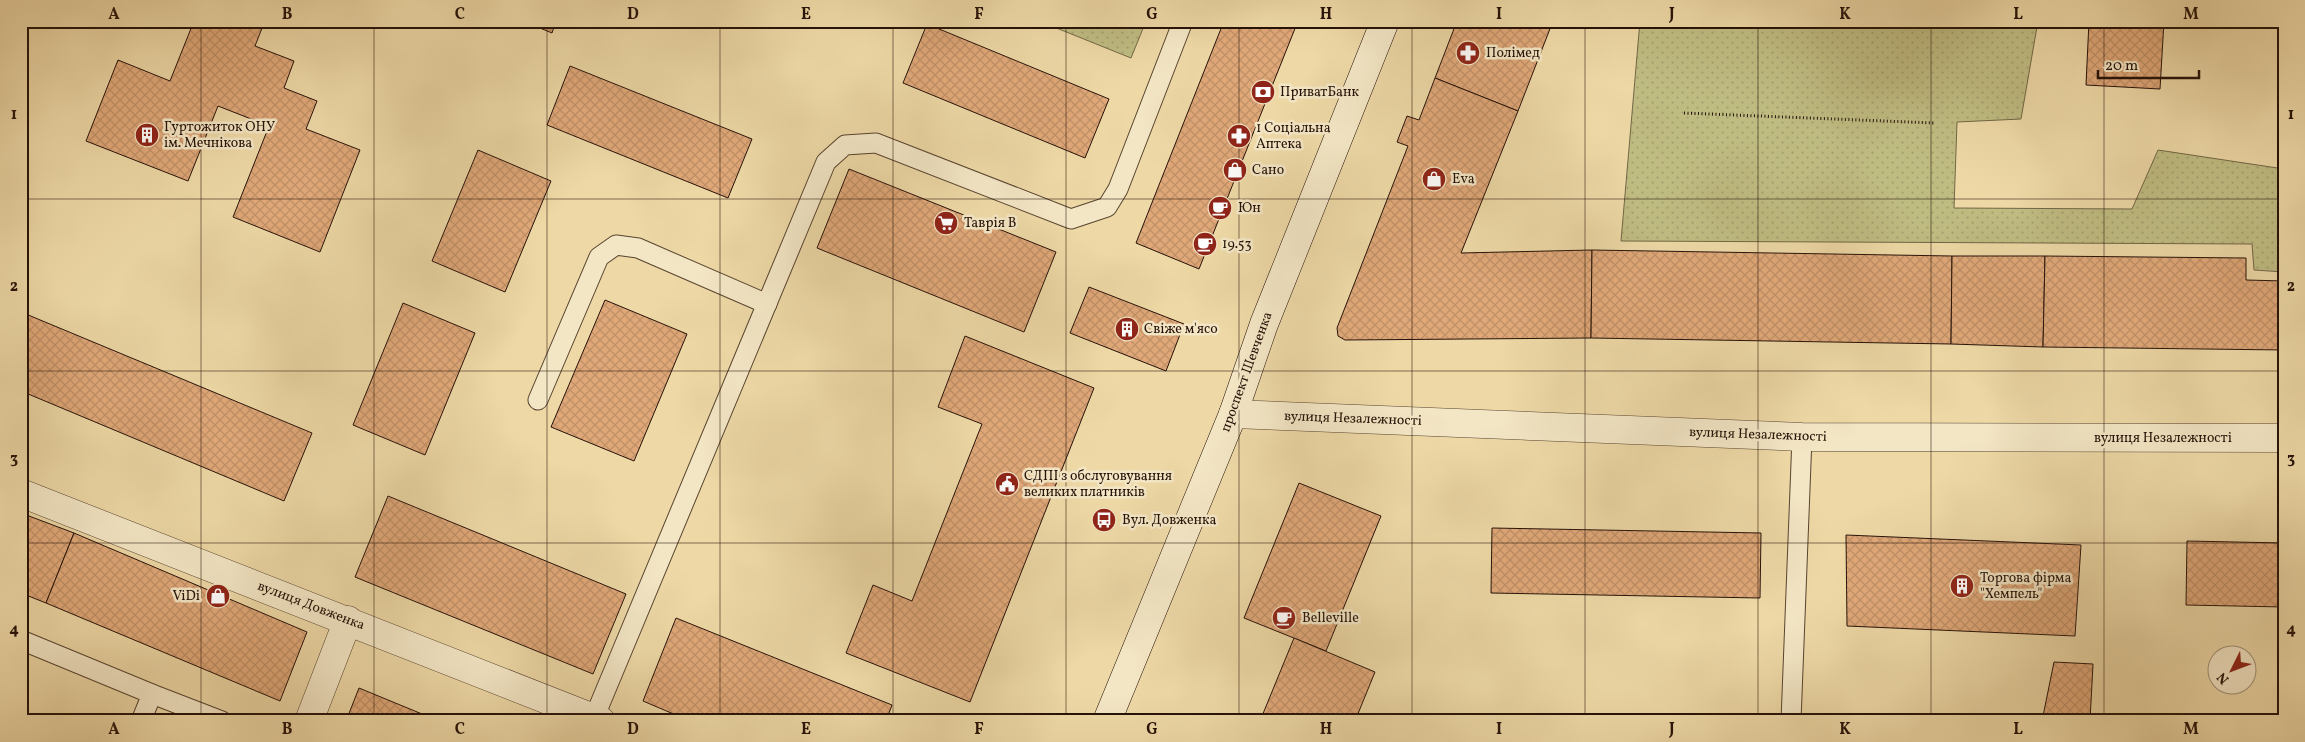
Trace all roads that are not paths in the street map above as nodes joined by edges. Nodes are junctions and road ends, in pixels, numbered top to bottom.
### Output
1 (1183, 21) edge
2 (1385, 21) edge
3 (767, 304) junction
4 (538, 400) dead end
5 (1233, 414) junction
6 (1802, 437) junction
7 (2284, 438) edge
8 (21, 493) edge
9 (348, 620) junction
10 (21, 640) edge
11 (152, 694) junction
12 (559, 713) edge
13 (597, 719) edge
14 (141, 721) edge
15 (222, 721) edge
16 (309, 721) edge
17 (1107, 721) edge
18 (1791, 721) edge

1 - 3 lane
2 - 5 street, проспект Шевченка
3 - 4 lane
3 - 13 lane
5 - 6 street, вулиця Незалежності
5 - 17 street, проспект Шевченка
6 - 7 street, вулиця Незалежності
6 - 18 lane
8 - 9 street, вулиця Довженка
9 - 12 street, вулиця Довженка
9 - 16 street
10 - 11 lane
11 - 14 lane
11 - 15 lane
12 - 13 street, вулиця Довженка

